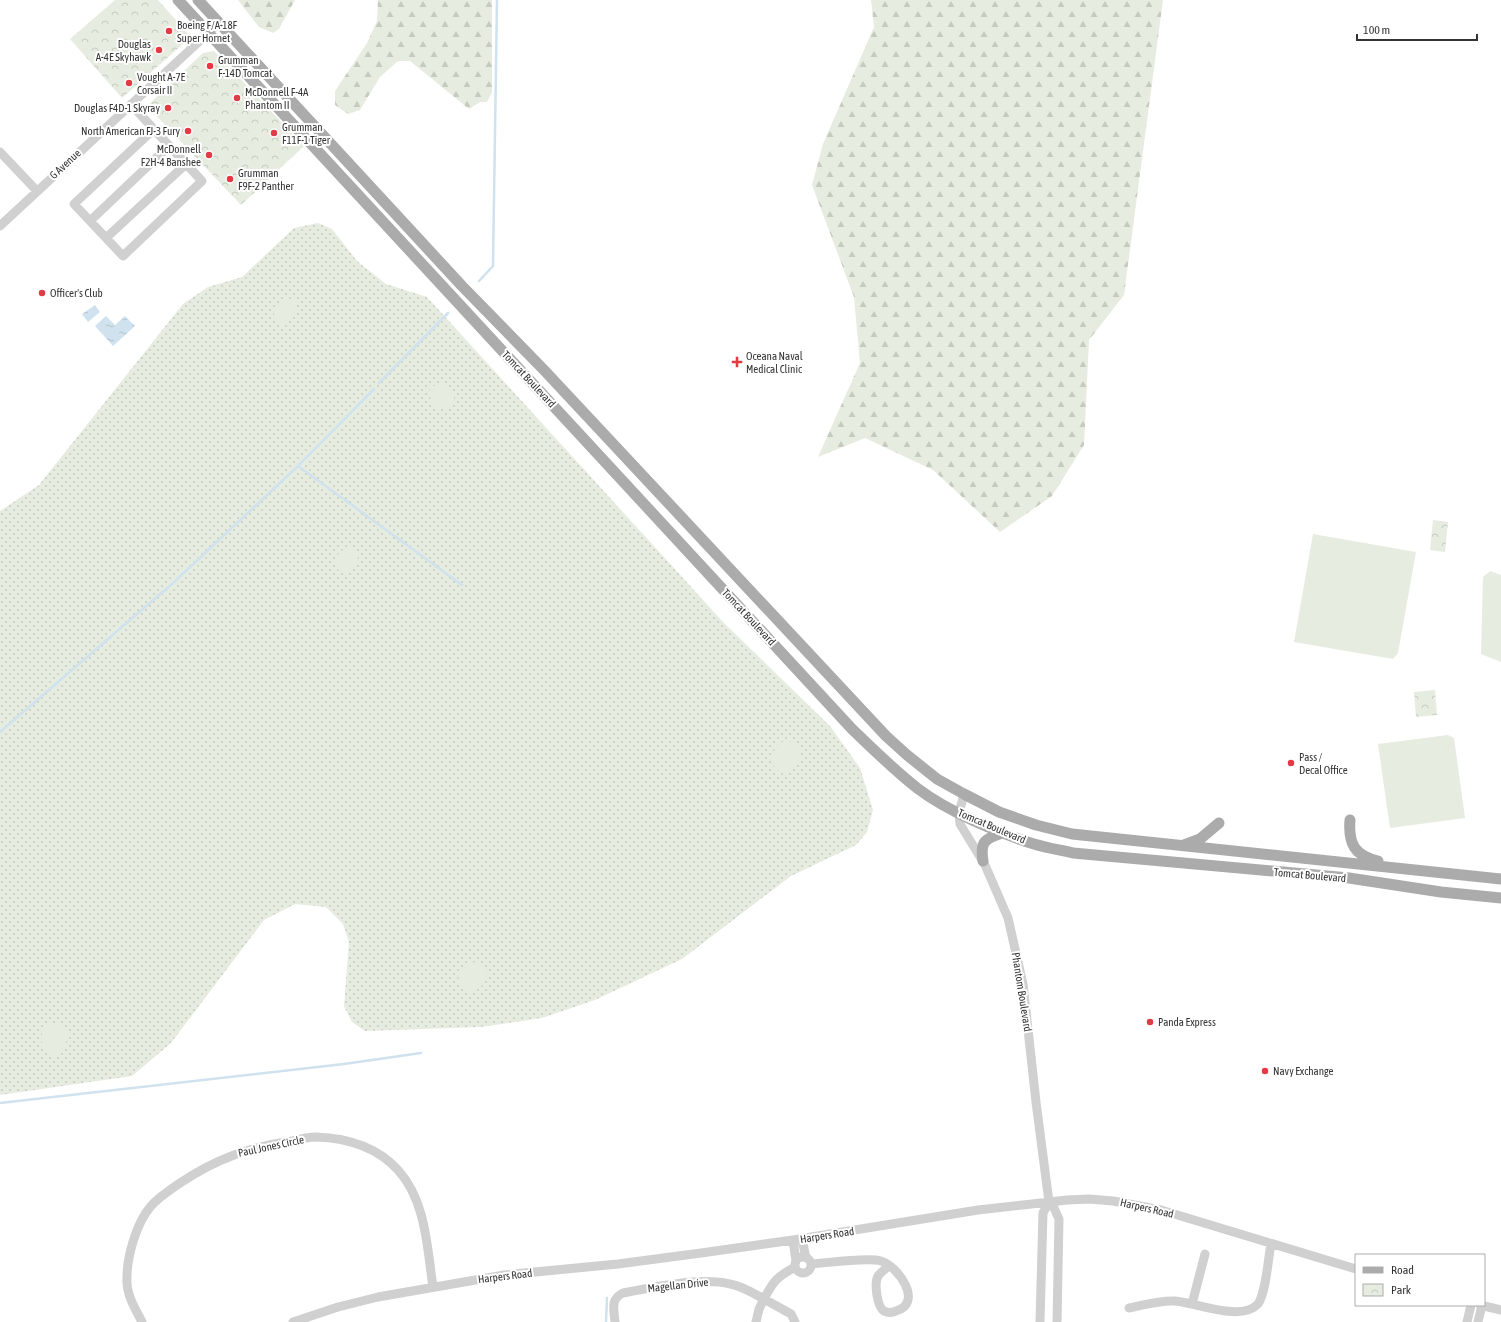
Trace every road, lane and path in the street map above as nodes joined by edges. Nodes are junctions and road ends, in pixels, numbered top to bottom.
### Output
1 (178, 0) edge
2 (198, 0) edge
3 (219, 22) junction
4 (209, 32) junction
5 (130, 104) junction
6 (154, 129) junction
7 (170, 146) junction
8 (0, 152) edge
9 (186, 164) junction
10 (37, 191) junction
11 (90, 221) junction
12 (0, 226) edge
13 (106, 238) junction
14 (964, 794) junction
15 (959, 813) junction
16 (1350, 820) dead end
17 (1219, 823) dead end
18 (1002, 833) junction
19 (1180, 846) junction
20 (983, 862) junction
21 (1413, 870) junction
22 (1501, 879) edge
23 (1501, 898) edge
24 (1048, 1202) junction
25 (802, 1239) junction
26 (793, 1240) junction
27 (1271, 1244) junction
28 (1205, 1254) dead end
29 (808, 1261) junction
30 (796, 1264) junction
31 (889, 1266) junction
32 (1355, 1269) edge
33 (433, 1287) junction
34 (764, 1299) junction
35 (1192, 1304) junction
36 (1471, 1306) edge
37 (1481, 1306) edge
38 (1485, 1306) edge
39 (1129, 1308) dead end
40 (1501, 1310) edge
41 (142, 1322) edge
42 (293, 1322) edge
43 (615, 1322) edge
44 (756, 1322) edge
45 (795, 1322) edge
46 (1040, 1322) edge
47 (1057, 1322) edge
48 (1467, 1322) edge
49 (1478, 1322) edge

1 - 4 main road, Tomcat Boulevard
2 - 3 main road, Tomcat Boulevard
3 - 4 street, G Avenue
3 - 14 main road, Tomcat Boulevard
4 - 5 street, G Avenue
4 - 15 main road, Tomcat Boulevard
5 - 6 street
5 - 10 street, G Avenue
6 - 7 street
6 - 11 street
7 - 9 street
7 - 11 street
8 - 10 street
9 - 13 street
9 - 13 street
10 - 12 street, G Avenue
11 - 13 street
14 - 15 street
14 - 19 main road, Tomcat Boulevard
15 - 18 main road, Tomcat Boulevard
15 - 20 street, Phantom Boulevard
16 - 21 main road
17 - 19 main road
18 - 20 main road
18 - 23 main road, Tomcat Boulevard
19 - 21 main road, Tomcat Boulevard
20 - 24 street, Phantom Boulevard
21 - 22 main road, Tomcat Boulevard
24 - 25 street, Harpers Road
24 - 27 street, Harpers Road
24 - 46 street, Phantom Boulevard
24 - 47 street, Phantom Boulevard
25 - 26 street, Harpers Road
25 - 29 street
26 - 30 street
26 - 33 street, Harpers Road
27 - 32 street, Harpers Road
27 - 35 street
28 - 35 street
29 - 30 street
29 - 30 street
29 - 31 street
30 - 34 street
31 - 31 street
33 - 41 street, Paul Jones Circle
33 - 42 street, Harpers Road
34 - 43 street, Magellan Drive
34 - 44 street
34 - 45 street, Magellan Drive
35 - 39 street
36 - 48 street
37 - 49 street
38 - 40 street

